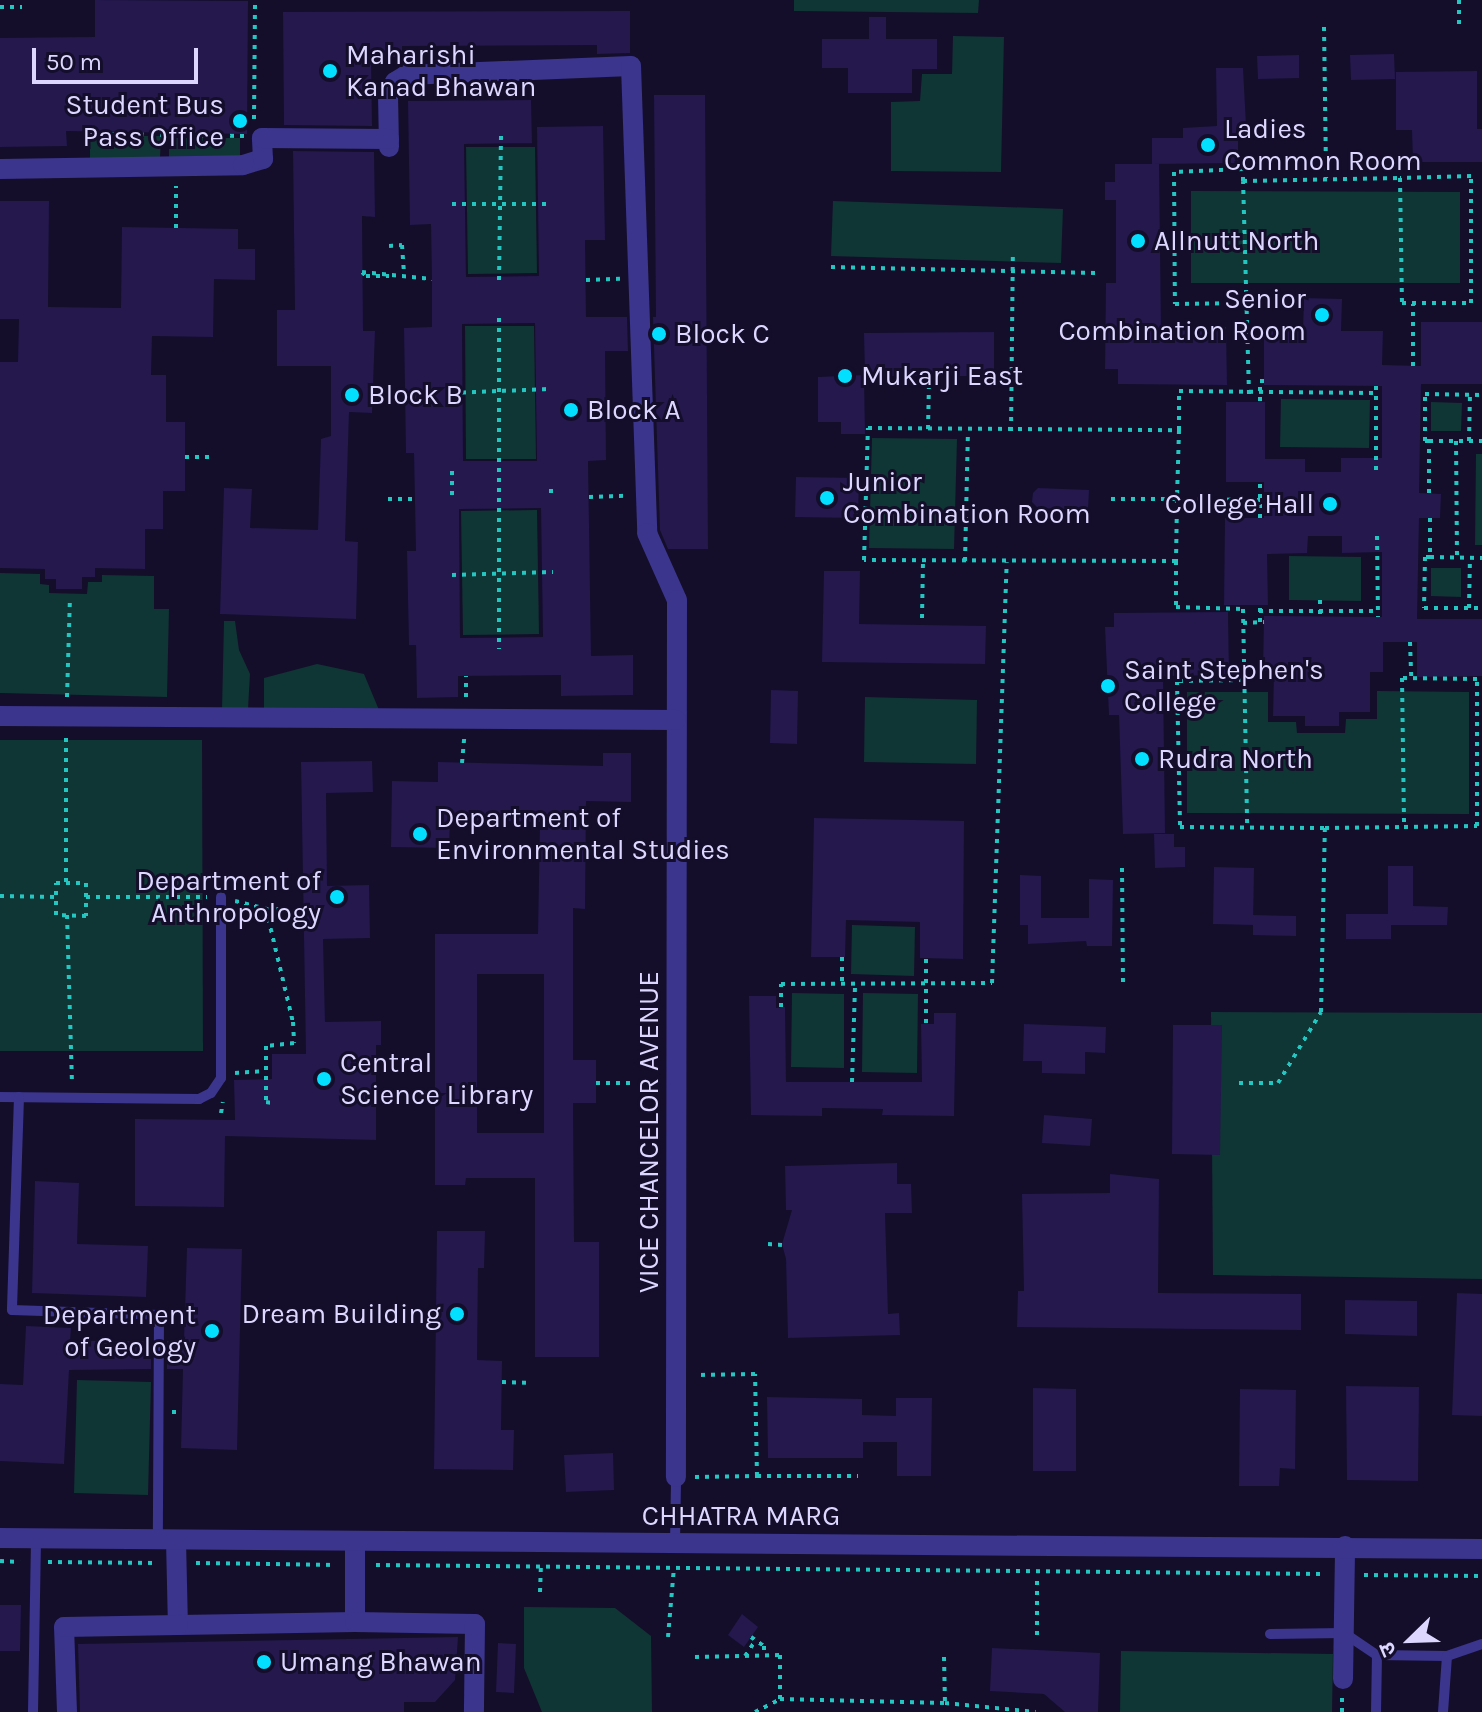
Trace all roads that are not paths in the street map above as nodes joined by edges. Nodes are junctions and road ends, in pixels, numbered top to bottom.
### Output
1 (0, 169) edge
2 (0, 716) edge
3 (676, 720) junction
4 (221, 897) road end
5 (0, 1097) edge
6 (19, 1097) junction
7 (676, 1477) joint
8 (0, 1538) edge
9 (36, 1538) junction
10 (167, 1540) junction
11 (355, 1542) junction
12 (675, 1544) junction
13 (1345, 1546) junction
14 (1482, 1549) edge
15 (355, 1622) junction
16 (178, 1625) junction
17 (1344, 1633) junction
18 (1270, 1634) dead end
19 (1482, 1644) edge
20 (1377, 1655) junction
21 (1447, 1656) junction
22 (1343, 1679) dead end
23 (33, 1712) edge
24 (67, 1712) edge
25 (474, 1712) edge
26 (1376, 1712) edge
27 (1443, 1712) edge

1 - 3 street, VICE CHANCELOR AVENUE
2 - 3 street
3 - 7 street, VICE CHANCELOR AVENUE
4 - 6 lane
5 - 6 lane
6 - 10 lane
7 - 12 lane, VICE CHANCELOR AVENUE
8 - 9 street, CHHATRA MARG
9 - 10 street, CHHATRA MARG
9 - 23 lane
10 - 11 street, CHHATRA MARG
10 - 16 street
11 - 12 street, CHHATRA MARG
11 - 15 street
12 - 13 street, CHHATRA MARG
13 - 14 street, CHHATRA MARG
13 - 17 street
15 - 16 street
15 - 25 street
16 - 24 street
17 - 18 lane
17 - 20 lane
17 - 22 street
19 - 21 lane
20 - 21 lane
20 - 26 lane
21 - 27 lane

